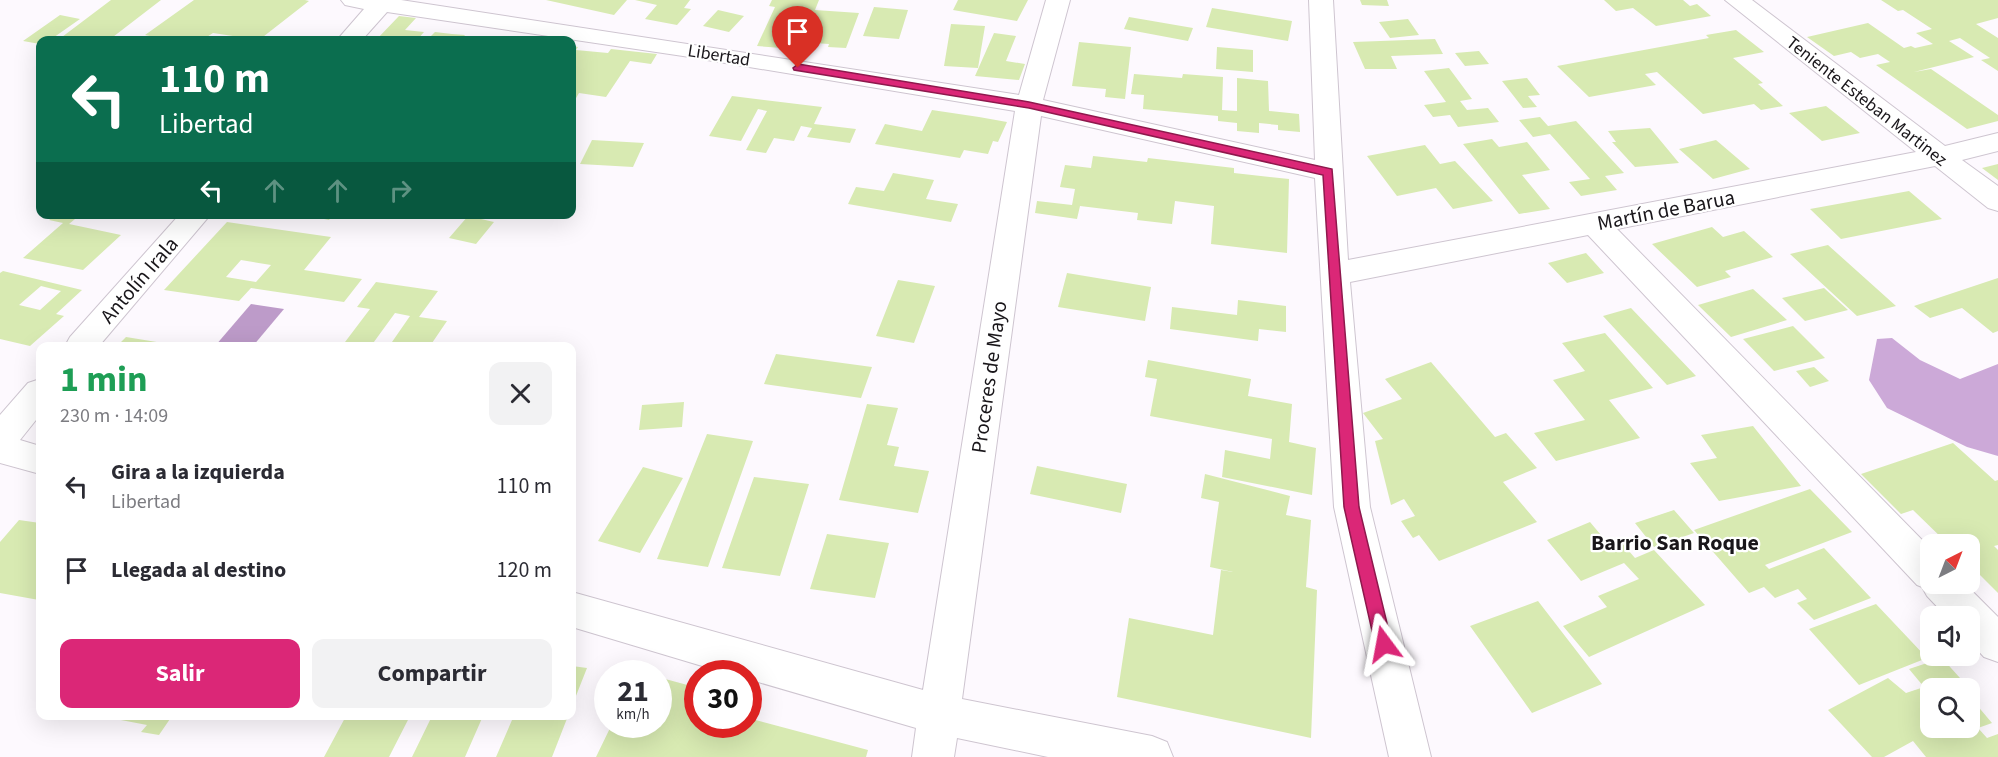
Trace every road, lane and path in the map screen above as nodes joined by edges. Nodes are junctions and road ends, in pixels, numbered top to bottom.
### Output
1 (353, 0) edge
2 (1058, 0) edge
3 (1321, 0) edge
4 (1737, 0) edge
5 (383, 2) edge
6 (353, 36) edge
7 (1029, 105) junction
8 (1998, 142) edge
9 (1937, 157) junction
10 (1328, 172) junction
11 (1998, 201) edge
12 (193, 219) edge
13 (1595, 224) junction
14 (1334, 274) junction
15 (85, 342) edge
16 (36, 397) edge
17 (0, 439) edge
18 (0, 449) edge
19 (36, 459) edge
20 (1920, 563) edge
21 (1950, 594) edge
22 (576, 611) edge
23 (1998, 644) edge
24 (940, 715) junction
25 (933, 757) edge
26 (1152, 757) edge
27 (1410, 757) edge

1 - 5 street, Libertad
2 - 7 street, Proceres de Mayo
3 - 10 street
4 - 9 street, Teniente Esteban Martinez
5 - 6 street
5 - 7 street, Libertad
7 - 10 street, Libertad
7 - 24 street, Proceres de Mayo
8 - 9 street, Martín de Barua
9 - 11 street, Teniente Esteban Martinez
9 - 13 street, Martín de Barua
10 - 14 street
12 - 15 street, Antolín Irala
13 - 14 street, Martín de Barua
13 - 20 street
14 - 27 street
16 - 17 street
18 - 19 street
21 - 23 street
22 - 24 street
24 - 25 street, Proceres de Mayo
24 - 26 street

